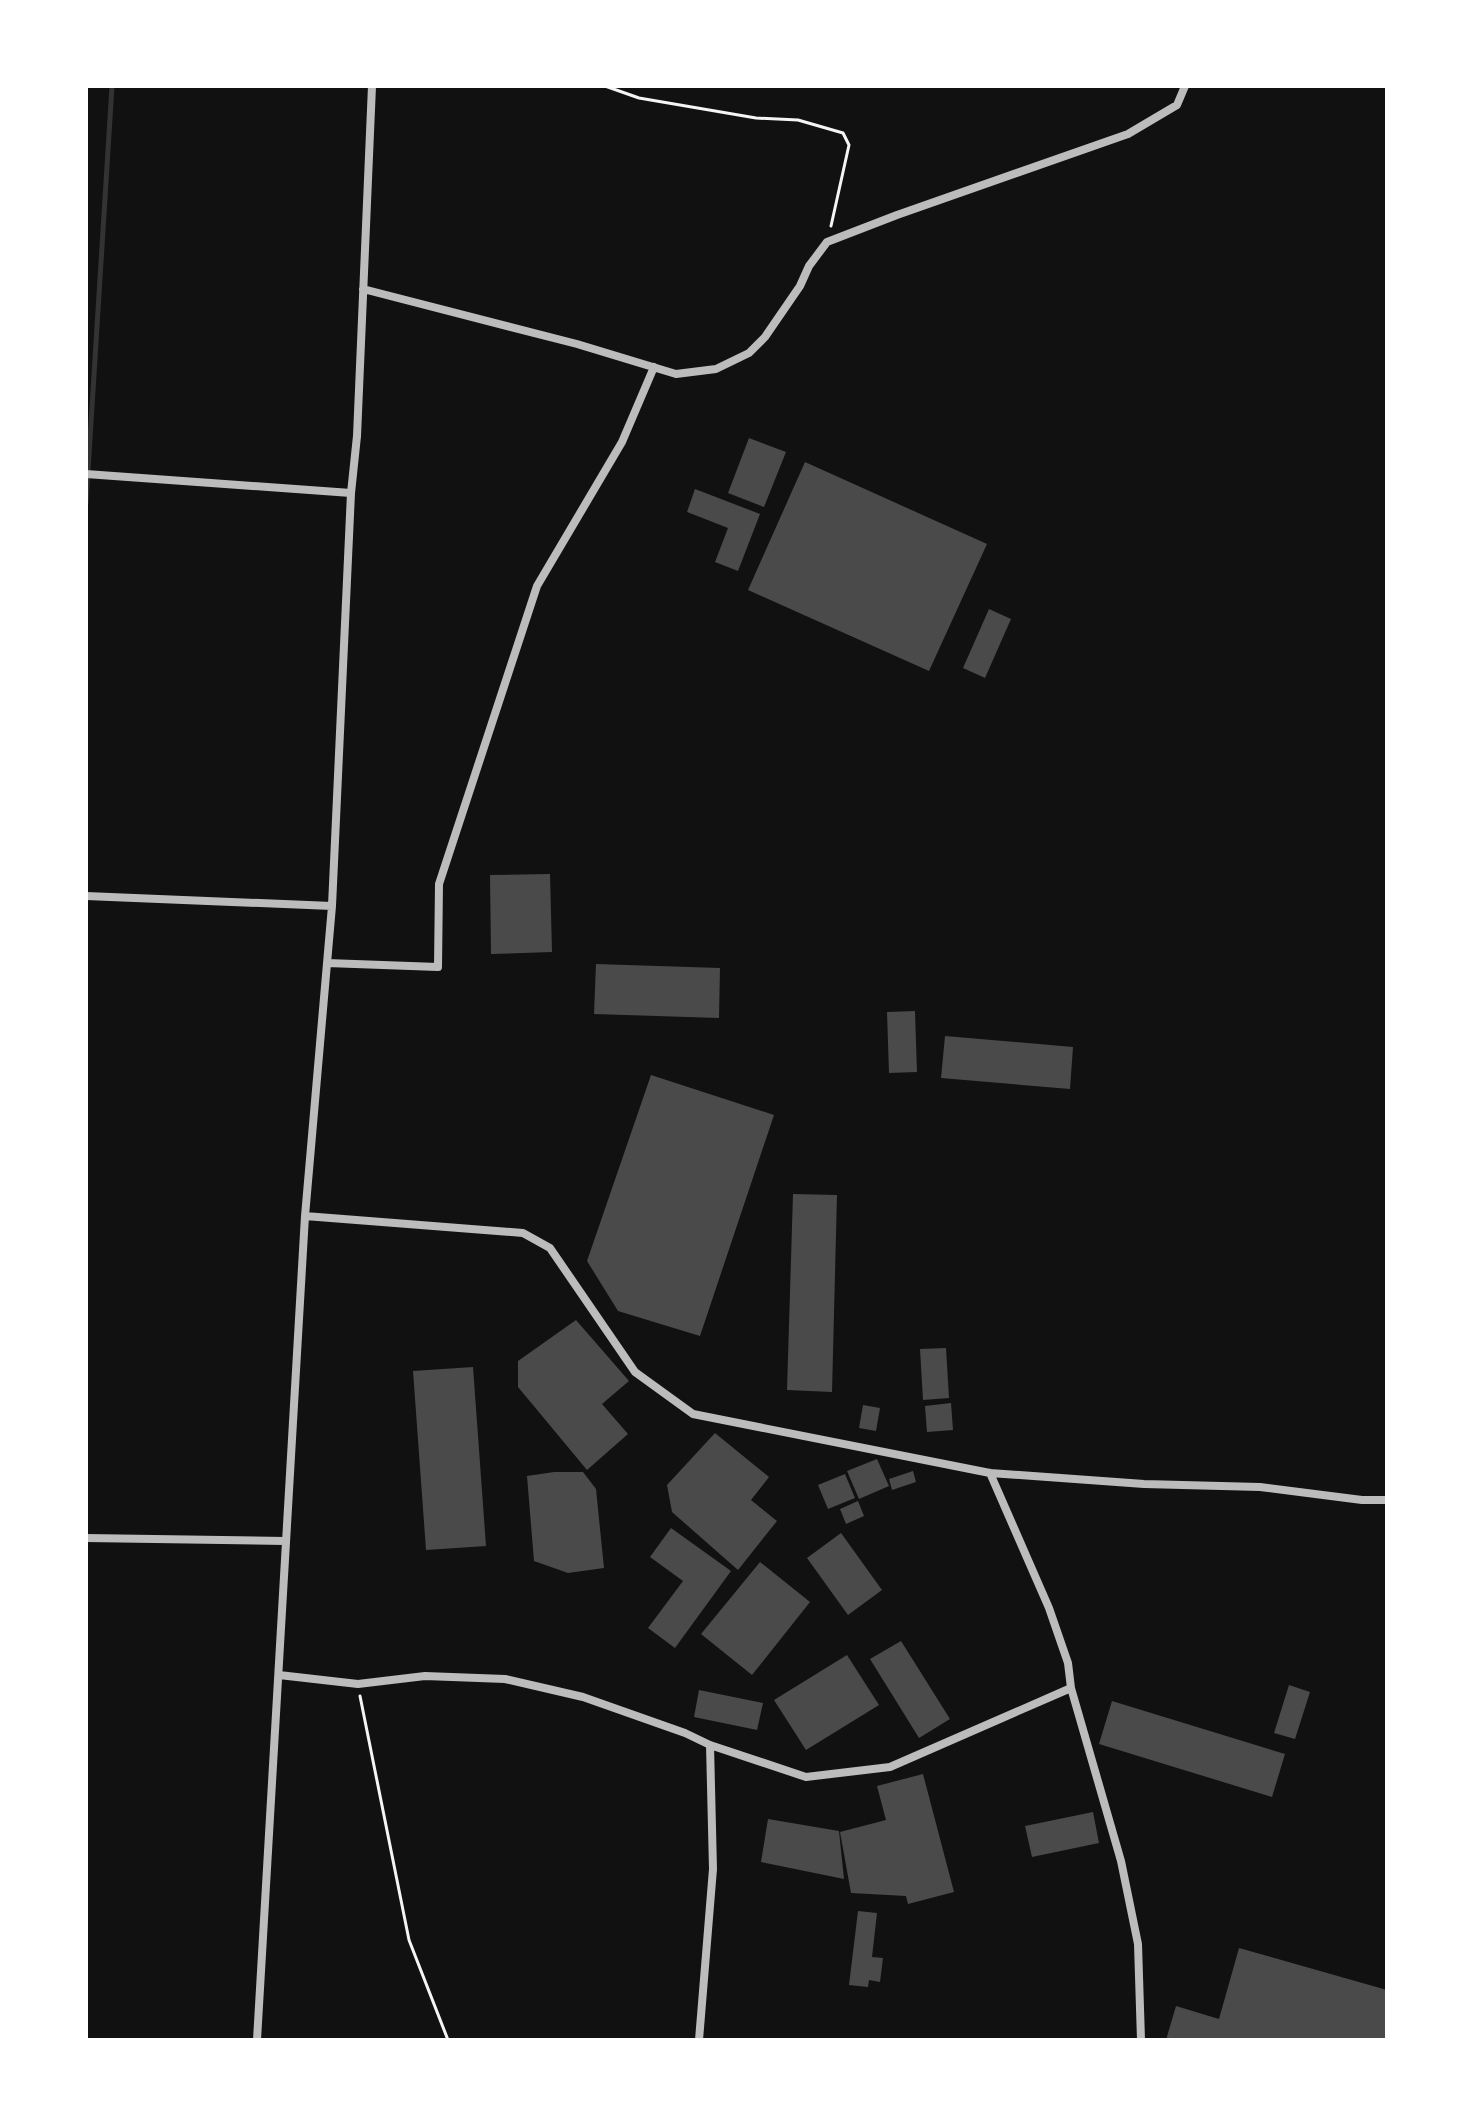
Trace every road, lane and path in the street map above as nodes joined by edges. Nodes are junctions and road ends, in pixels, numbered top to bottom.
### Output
1 (372, 86) edge
2 (605, 86) edge
3 (1185, 86) edge
4 (827, 242) junction
5 (363, 289) junction
6 (654, 367) junction
7 (86, 474) edge
8 (351, 493) junction
9 (86, 896) edge
10 (332, 906) junction
11 (327, 963) junction
12 (305, 1216) junction
13 (990, 1473) junction
14 (1387, 1500) edge
15 (86, 1538) edge
16 (285, 1541) junction
17 (279, 1675) junction
18 (358, 1684) junction
19 (1071, 1688) junction
20 (710, 1745) junction
21 (257, 2040) edge
22 (448, 2040) edge
23 (699, 2040) edge
24 (1141, 2040) edge

1 - 5 street
2 - 4 path
3 - 4 street
4 - 6 street
5 - 6 street
5 - 8 street
6 - 11 street
7 - 8 street
8 - 10 street
9 - 10 street
10 - 11 street
11 - 12 street
12 - 13 street
12 - 16 street
13 - 14 street
13 - 19 street
15 - 16 street
16 - 17 street
17 - 18 street
17 - 21 street
18 - 20 street
18 - 22 path
19 - 20 street
19 - 24 street
20 - 23 street

